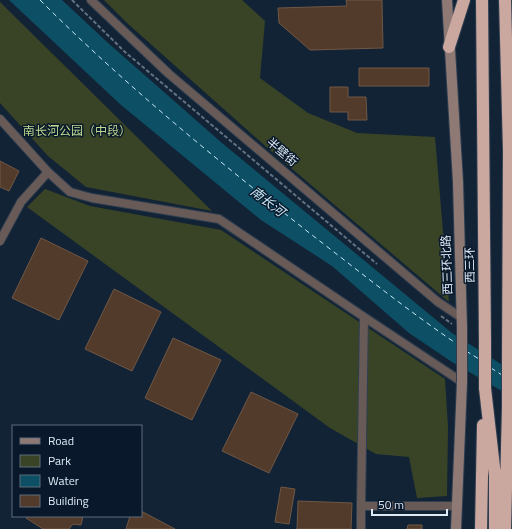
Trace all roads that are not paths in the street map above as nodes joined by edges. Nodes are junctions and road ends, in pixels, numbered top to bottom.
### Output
1 (91, 0) edge
2 (447, 0) edge
3 (464, 0) edge
4 (482, 0) edge
5 (505, 0) edge
6 (449, 47) junction
7 (0, 119) edge
8 (48, 172) junction
9 (0, 241) edge
10 (364, 317) junction
11 (462, 323) junction
12 (512, 344) edge
13 (508, 357) junction
14 (462, 382) junction
15 (485, 388) junction
16 (508, 406) junction
17 (512, 449) edge
18 (361, 506) junction
19 (456, 506) junction
20 (361, 529) edge
21 (456, 529) edge
22 (481, 529) edge
23 (495, 529) edge
24 (505, 529) edge

1 - 11 street, 半壁街
2 - 6 street, 西三环北路
3 - 6 highway
4 - 15 highway, 西三环, bridge
5 - 13 highway
6 - 11 street, 西三环北路
7 - 8 street
8 - 9 street
8 - 10 street
10 - 14 street
10 - 18 street
11 - 14 street, 西三环北路, bridge
12 - 13 highway
13 - 16 highway, bridge
14 - 19 street, 西三环北路
15 - 22 highway, 西三环
15 - 23 highway
16 - 17 highway
16 - 24 highway
18 - 19 street
18 - 20 street
19 - 21 street, 西三环北路

